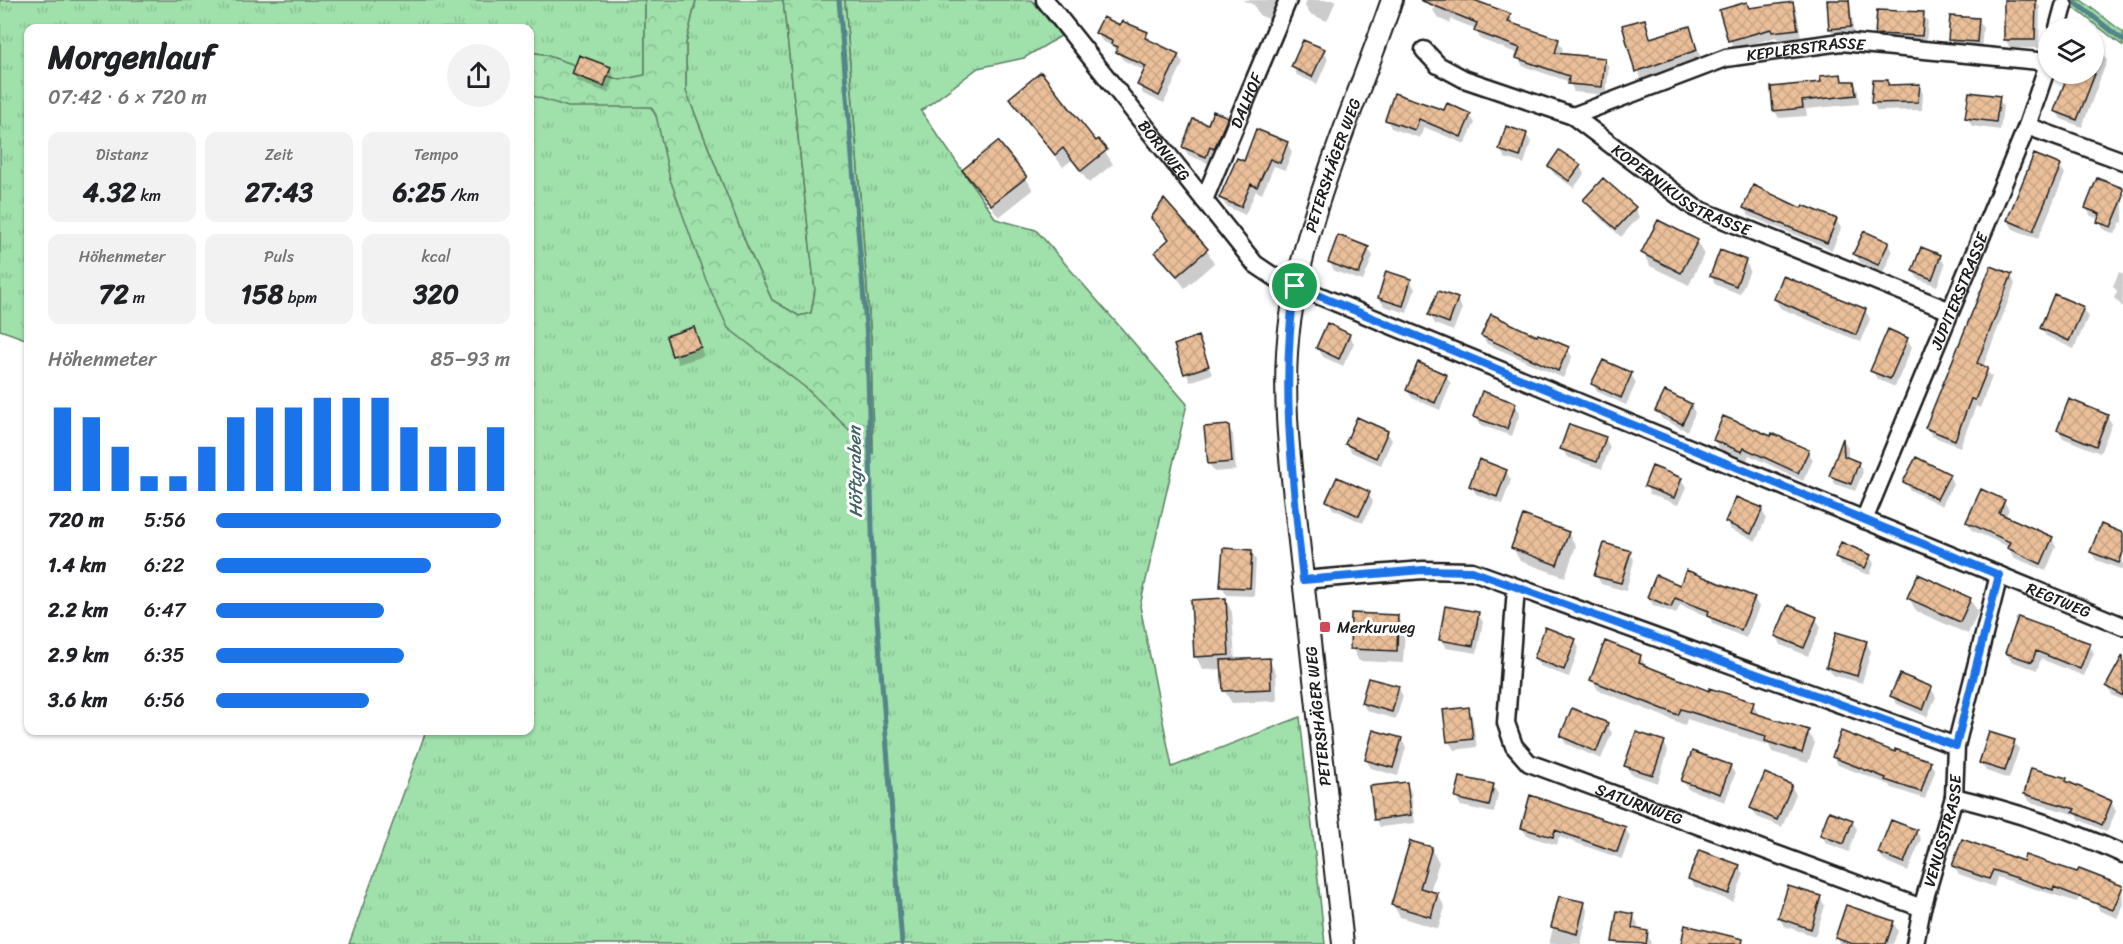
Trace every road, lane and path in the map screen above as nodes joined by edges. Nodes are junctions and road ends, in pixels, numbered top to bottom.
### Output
1 (1045, 0) edge
2 (1288, 0) edge
3 (1392, 0) edge
4 (2064, 6) dead end
5 (2061, 18) edge
6 (1424, 50) dead end
7 (2038, 60) edge
8 (2041, 84) edge
9 (1572, 116) junction
10 (2027, 126) junction
11 (2123, 161) edge
12 (1204, 200) junction
13 (1295, 286) junction
14 (1950, 311) junction
15 (1864, 520) junction
16 (1999, 575) junction
17 (1303, 580) junction
18 (1516, 588) junction
19 (2123, 626) edge
20 (1956, 746) junction
21 (1954, 797) junction
22 (2123, 854) edge
23 (1922, 908) junction
24 (1343, 944) edge
25 (1914, 944) edge

1 - 12 street, BORNWEG
2 - 12 street, DALHOF
3 - 13 street, PETERSHÄGER WEG
4 - 5 street
6 - 9 street, KOPERNIKUSSTRASSE
7 - 9 street, KEPLERSTRASSE
8 - 10 street, JUPITERSTRASSE
9 - 14 street, KOPERNIKUSSTRASSE
10 - 11 street
10 - 14 street, JUPITERSTRASSE
12 - 13 street, BORNWEG
13 - 15 street, REGTWEG
13 - 17 street, PETERSHÄGER WEG
14 - 15 street, JUPITERSTRASSE
15 - 16 street, REGTWEG
16 - 19 street, REGTWEG
16 - 20 street, VENUSSTRASSE
17 - 18 street
17 - 24 street, PETERSHÄGER WEG
18 - 20 street
18 - 23 street, SATURNWEG
20 - 21 street, VENUSSTRASSE
21 - 22 street
21 - 23 street, VENUSSTRASSE
23 - 25 street, VENUSSTRASSE

